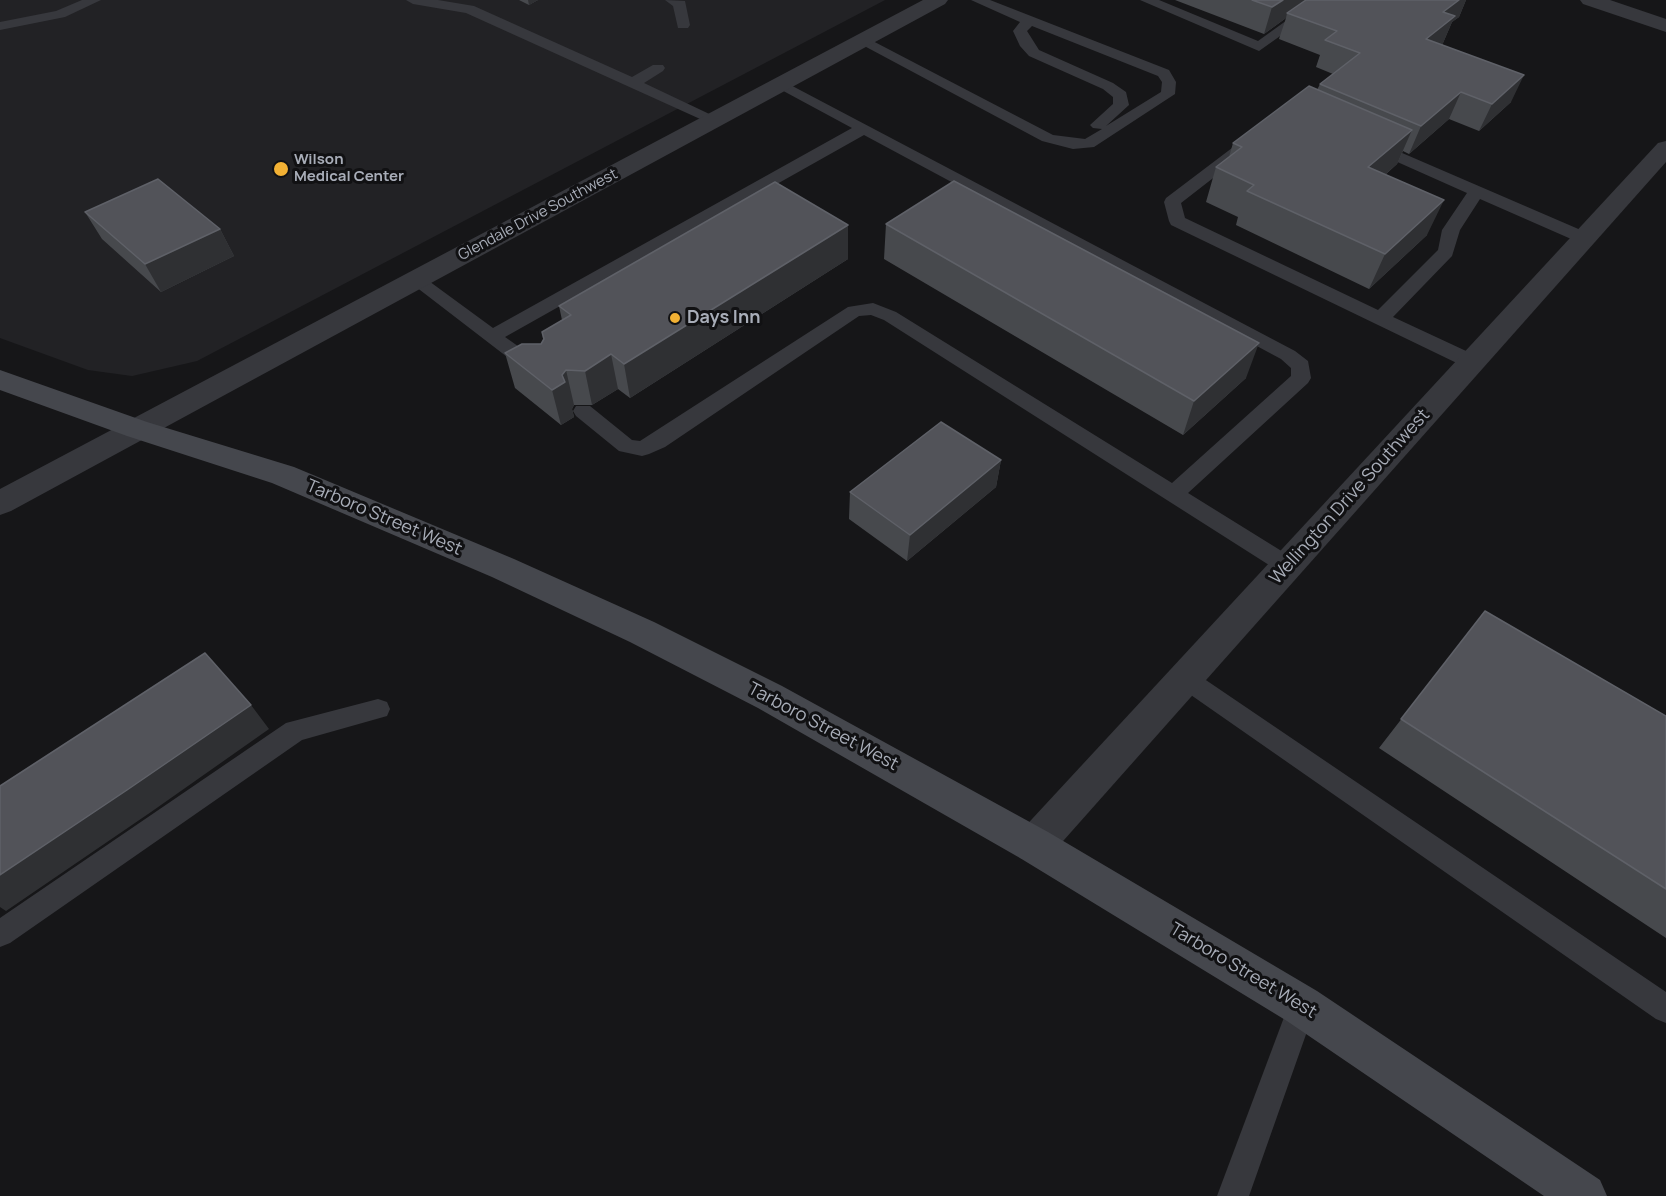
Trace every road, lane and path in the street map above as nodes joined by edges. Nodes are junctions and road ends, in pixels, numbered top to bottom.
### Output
1 (94, 0) edge
2 (413, 0) edge
3 (672, 0) edge
4 (938, 0) edge
5 (978, 0) edge
6 (1147, 0) edge
7 (1324, 0) edge
8 (1590, 0) edge
9 (1030, 19) junction
10 (0, 26) edge
11 (684, 26) dead end
12 (1666, 26) edge
13 (862, 41) junction
14 (658, 68) dead end
15 (632, 84) junction
16 (781, 84) junction
17 (714, 120) junction
18 (864, 128) junction
19 (1255, 138) edge
20 (1361, 140) edge
21 (1073, 144) junction
22 (1666, 148) edge
23 (1477, 191) junction
24 (1584, 238) junction
25 (416, 280) junction
26 (1381, 318) junction
27 (492, 336) junction
28 (1472, 362) junction
29 (542, 372) edge
30 (0, 380) edge
31 (583, 411) edge
32 (137, 429) junction
33 (1174, 494) junction
34 (0, 503) edge
35 (1288, 566) junction
36 (1186, 679) junction
37 (378, 709) dead end
38 (1034, 845) junction
39 (0, 934) edge
40 (1302, 1006) junction
41 (1666, 1009) edge
42 (1233, 1196) edge
43 (1584, 1196) edge

1 - 10 lane
2 - 15 lane
3 - 11 lane
4 - 13 street, Glendale Drive Southwest
5 - 9 lane
6 - 7 lane
8 - 12 street
9 - 21 lane
9 - 21 lane
13 - 16 street, Glendale Drive Southwest
13 - 21 lane
14 - 15 lane
15 - 17 lane
16 - 17 street, Glendale Drive Southwest
16 - 18 lane
17 - 25 street, Glendale Drive Southwest
18 - 27 lane
18 - 33 lane
19 - 26 lane
20 - 23 lane
22 - 24 street, Wellington Drive Southwest
23 - 24 lane
23 - 26 lane
24 - 28 street, Wellington Drive Southwest
25 - 27 lane
25 - 32 street, Glendale Drive Southwest
26 - 28 lane
27 - 29 lane
28 - 35 street, Wellington Drive Southwest
30 - 32 main road, Tarboro Street West
31 - 33 lane
32 - 34 street, Glendale Drive Southwest
32 - 38 main road, Tarboro Street West
33 - 35 lane
35 - 36 street, Wellington Drive Southwest
36 - 38 street, Wellington Drive Southwest
36 - 41 lane
37 - 39 lane
38 - 40 main road, Tarboro Street West
40 - 42 lane
40 - 43 main road, Tarboro Street West

